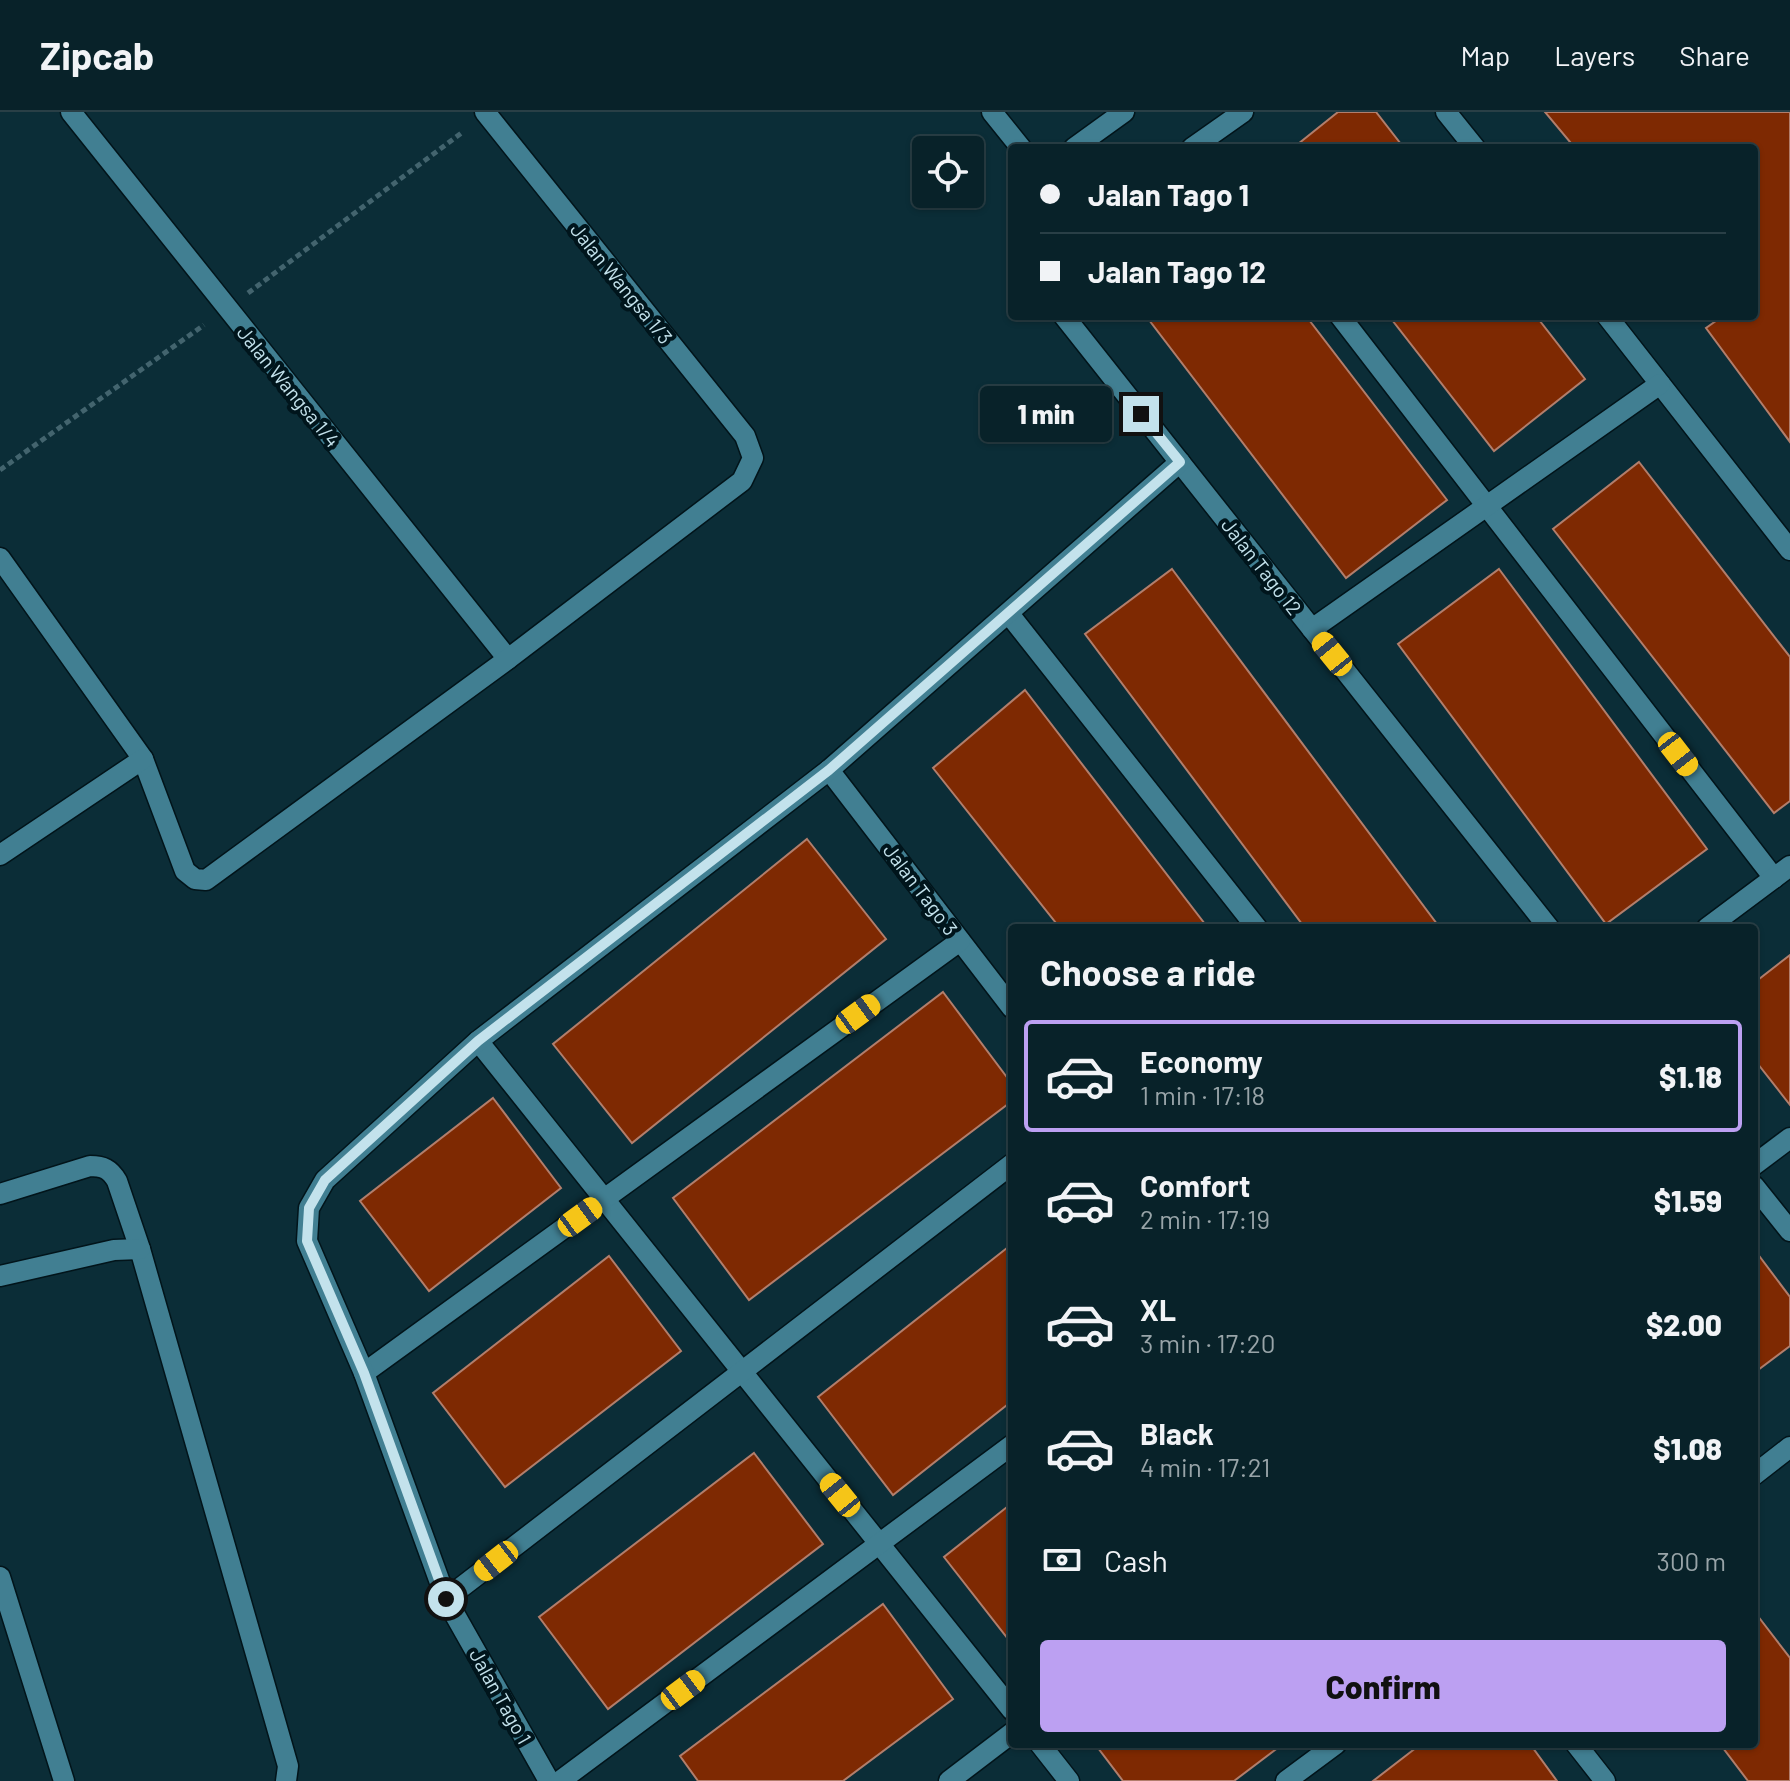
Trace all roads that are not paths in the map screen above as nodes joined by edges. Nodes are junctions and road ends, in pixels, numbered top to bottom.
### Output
1 (71, 112) edge
2 (485, 112) edge
3 (992, 112) edge
4 (1124, 112) edge
5 (1243, 112) edge
6 (1446, 112) edge
7 (1018, 144) edge
8 (1080, 144) edge
9 (1203, 144) edge
10 (1472, 144) edge
11 (1067, 320) edge
12 (1343, 320) edge
13 (1610, 320) edge
14 (1660, 384) junction
15 (1180, 462) junction
16 (1487, 506) junction
17 (1790, 550) edge
18 (0, 558) edge
19 (1009, 614) junction
20 (1312, 629) junction
21 (508, 659) junction
22 (143, 759) junction
23 (829, 770) junction
24 (0, 855) edge
25 (1782, 872) edge
26 (1254, 924) edge
27 (1546, 924) edge
28 (1712, 924) edge
29 (960, 941) junction
30 (1008, 1003) edge
31 (478, 1041) junction
32 (1790, 1138) edge
33 (1758, 1162) edge
34 (1008, 1167) edge
35 (1758, 1191) edge
36 (0, 1194) edge
37 (605, 1199) junction
38 (1790, 1231) edge
39 (140, 1249) junction
40 (0, 1276) edge
41 (742, 1372) junction
42 (364, 1373) junction
43 (1008, 1448) edge
44 (1787, 1455) edge
45 (1758, 1473) edge
46 (879, 1544) junction
47 (0, 1577) edge
48 (446, 1599) junction
49 (1008, 1705) edge
50 (1008, 1736) edge
51 (1043, 1748) edge
52 (1331, 1748) edge
53 (1579, 1748) edge
54 (64, 1781) edge
55 (286, 1781) edge
56 (549, 1781) edge
57 (560, 1781) edge
58 (949, 1781) edge
59 (1069, 1781) edge
60 (1286, 1781) edge
61 (1605, 1781) edge

1 - 21 street, Jalan Wangsa 1/4
2 - 21 street, Jalan Wangsa 1/3
3 - 7 street
4 - 8 street
5 - 9 street
6 - 10 street
11 - 15 street, Jalan Tago 12
12 - 16 street
13 - 14 street
14 - 16 street
14 - 17 street
15 - 19 street
15 - 20 street, Jalan Tago 12
16 - 20 street
16 - 25 street
18 - 22 street
19 - 23 street
19 - 26 street
20 - 27 street, Jalan Tago 12
21 - 22 street
22 - 24 street
23 - 29 street, Jalan Tago 3
23 - 31 street
25 - 28 street
29 - 30 street, Jalan Tago 3
29 - 37 street
31 - 37 street
31 - 42 street, Jalan Tago 1
32 - 33 street
34 - 41 street
35 - 38 street
36 - 39 street
37 - 41 street
37 - 42 street
39 - 40 street
39 - 55 street
41 - 46 street
41 - 48 street
42 - 48 street, Jalan Tago 1
43 - 46 street
44 - 45 street
46 - 49 street
46 - 57 street
47 - 54 street
48 - 56 street, Jalan Tago 1
50 - 58 street
51 - 59 street
52 - 60 street
53 - 61 street

